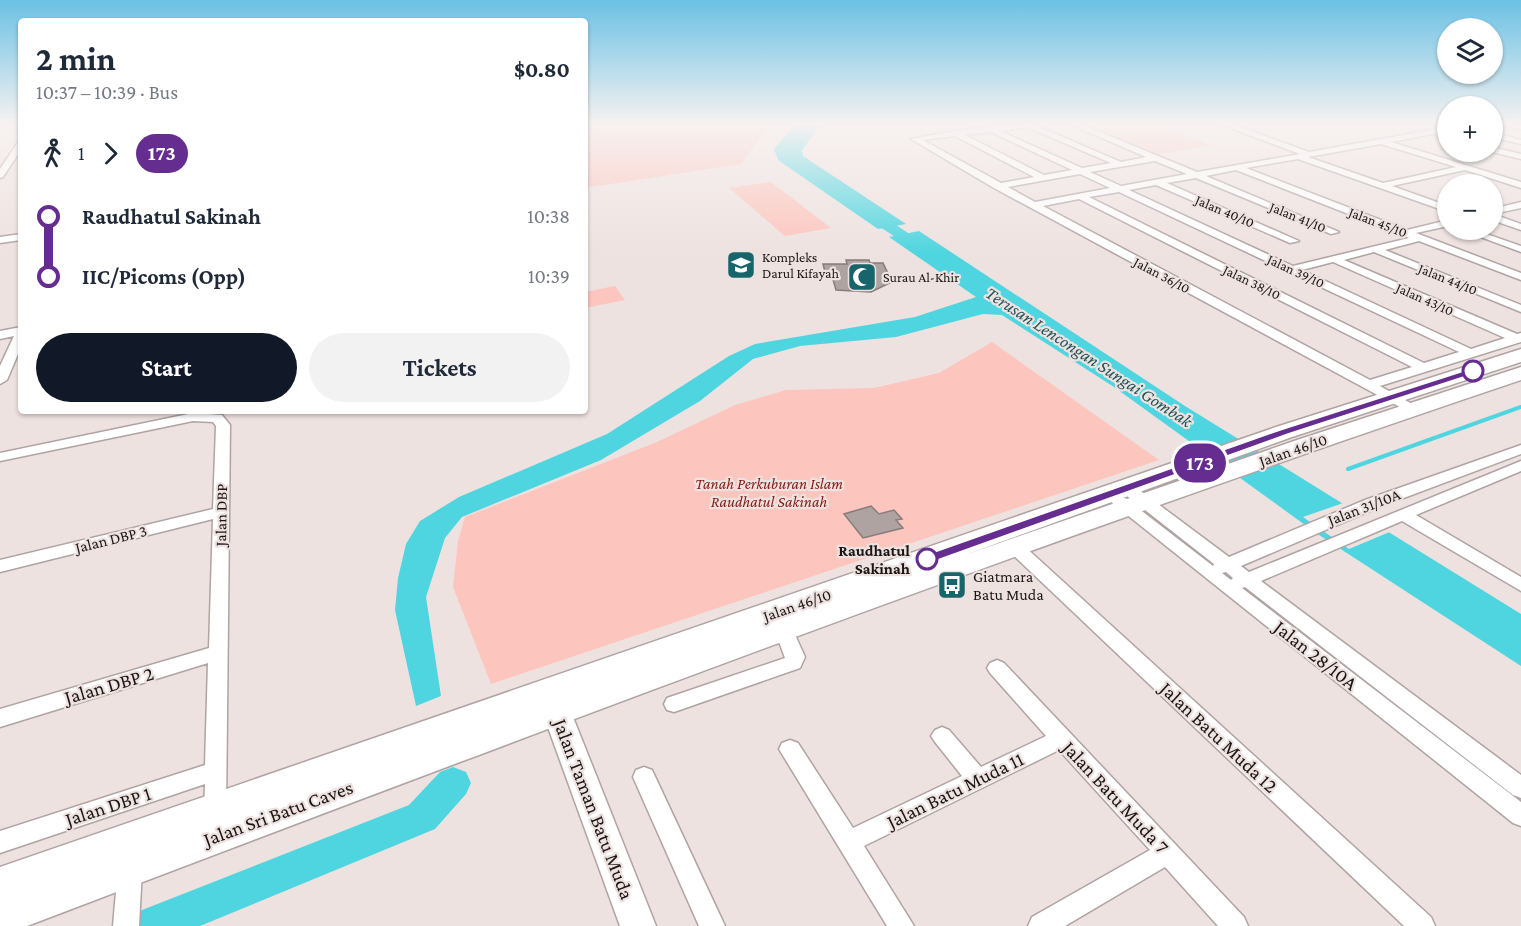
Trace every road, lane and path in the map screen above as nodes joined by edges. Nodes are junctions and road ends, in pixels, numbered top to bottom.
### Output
1 (962, 166) edge
2 (1020, 166) edge
3 (1072, 166) edge
4 (1107, 166) edge
5 (1176, 166) edge
6 (1239, 166) edge
7 (1326, 166) edge
8 (1461, 166) edge
9 (1235, 167) junction
10 (1467, 168) junction
11 (1082, 171) junction
12 (1195, 174) junction
13 (1043, 178) junction
14 (1157, 182) junction
15 (1521, 185) edge
16 (997, 186) junction
17 (1382, 186) junction
18 (1120, 188) junction
19 (1080, 196) junction
20 (1032, 205) junction
21 (1437, 205) edge
22 (1520, 206) edge
23 (1503, 210) edge
24 (1503, 221) edge
25 (1437, 226) edge
26 (1521, 227) edge
27 (1334, 232) dead end
28 (1405, 233) junction
29 (18, 237) edge
30 (1420, 238) junction
31 (0, 240) edge
32 (1495, 240) edge
33 (1293, 241) dead end
34 (1375, 249) junction
35 (1521, 249) edge
36 (1334, 259) junction
37 (1293, 269) junction
38 (1521, 277) edge
39 (1521, 309) edge
40 (18, 332) edge
41 (0, 335) edge
42 (18, 339) edge
43 (1520, 344) edge
44 (1471, 353) junction
45 (1424, 368) junction
46 (1521, 373) edge
47 (0, 380) edge
48 (1368, 385) junction
49 (1392, 397) junction
50 (1414, 409) junction
51 (1521, 449) edge
52 (0, 457) edge
53 (1221, 466) junction
54 (1521, 466) edge
55 (1128, 499) junction
56 (221, 512) junction
57 (1398, 516) junction
58 (1017, 549) junction
59 (0, 566) edge
60 (1218, 569) junction
61 (1237, 583) junction
62 (1521, 585) edge
63 (784, 632) junction
64 (218, 653) junction
65 (997, 668) dead end
66 (553, 701) junction
67 (674, 704) dead end
68 (0, 718) edge
69 (942, 736) dead end
70 (1062, 738) junction
71 (790, 749) dead end
72 (216, 771) junction
73 (644, 777) dead end
74 (978, 779) junction
75 (1521, 788) edge
76 (1521, 816) edge
77 (215, 822) junction
78 (0, 842) edge
79 (848, 842) junction
80 (1167, 853) junction
81 (130, 868) junction
82 (0, 886) edge
83 (0, 916) edge
84 (126, 920) edge
85 (1420, 925) edge
86 (638, 926) edge
87 (712, 926) edge
88 (901, 926) edge
89 (1041, 926) edge
90 (1235, 926) edge

1 - 16 street, Jalan 36/10
2 - 13 street
3 - 11 street, Jalan 39/10
4 - 11 street
5 - 12 street, Jalan 41/10
6 - 9 street
7 - 17 street
8 - 10 street
9 - 12 street
9 - 28 street, Jalan 45/10
10 - 15 street
10 - 17 street
11 - 13 street
11 - 18 street, Jalan 39/10
12 - 14 street
12 - 27 street, Jalan 41/10
13 - 16 street
14 - 18 street
14 - 33 street, Jalan 40/10
16 - 20 street, Jalan 36/10
17 - 21 street
18 - 19 street
18 - 37 street, Jalan 39/10
19 - 20 street
19 - 45 street, Jalan 38/10
20 - 48 street, Jalan 36/10
22 - 23 street
24 - 26 street
25 - 28 street
28 - 30 street, Jalan 45/10
29 - 31 street
30 - 34 street
30 - 38 street, Jalan 45/10
32 - 35 street
34 - 36 street
34 - 39 street, Jalan 44/10
36 - 37 street
36 - 43 street, Jalan 43/10
37 - 44 street, Jalan 39/10
40 - 41 street
42 - 47 street
43 - 44 street
43 - 49 main road, Jalan 46/10
44 - 45 street
45 - 48 street
46 - 50 main road, Jalan 46/10
48 - 49 street, Jalan 36/10
49 - 50 street, Jalan 36/10
49 - 53 main road, Jalan 46/10
50 - 53 main road, Jalan 46/10
51 - 60 street, Jalan 31/10A
52 - 56 street, Jalan DBP
53 - 55 main road, Jalan 46/10
54 - 57 street, Jalan 31/10A
55 - 58 main road, Jalan 46/10
55 - 60 street, Jalan 28/10A
55 - 66 main road, Jalan 46/10
56 - 59 street, Jalan DBP 3
56 - 64 street, Jalan DBP
57 - 61 street, Jalan 31/10A
57 - 62 street, Jalan 31/10A
58 - 63 main road, Jalan 46/10
58 - 85 street, Jalan Batu Muda 12
60 - 61 street, Jalan 28/10A
61 - 75 street, Jalan 28/10A
61 - 76 street, Jalan 28/10A
63 - 66 main road, Jalan 46/10
63 - 67 street
64 - 68 street, Jalan DBP 2
64 - 72 street, Jalan DBP
65 - 70 street, Jalan Batu Muda 7
66 - 77 main road, Jalan Sri Batu Caves
66 - 86 street, Jalan Taman Batu Muda
69 - 74 street
70 - 74 street, Jalan Batu Muda 11
70 - 80 street, Jalan Batu Muda 7
71 - 79 street
72 - 77 street, Jalan DBP
72 - 78 street, Jalan DBP 1
73 - 87 street
74 - 79 street, Jalan Batu Muda 11
77 - 81 main road, Jalan Sri Batu Caves
77 - 82 main road, Jalan Sri Batu Caves
79 - 88 street
80 - 89 street
80 - 90 street, Jalan Batu Muda 7
81 - 83 main road, Jalan Sri Batu Caves
81 - 84 street

